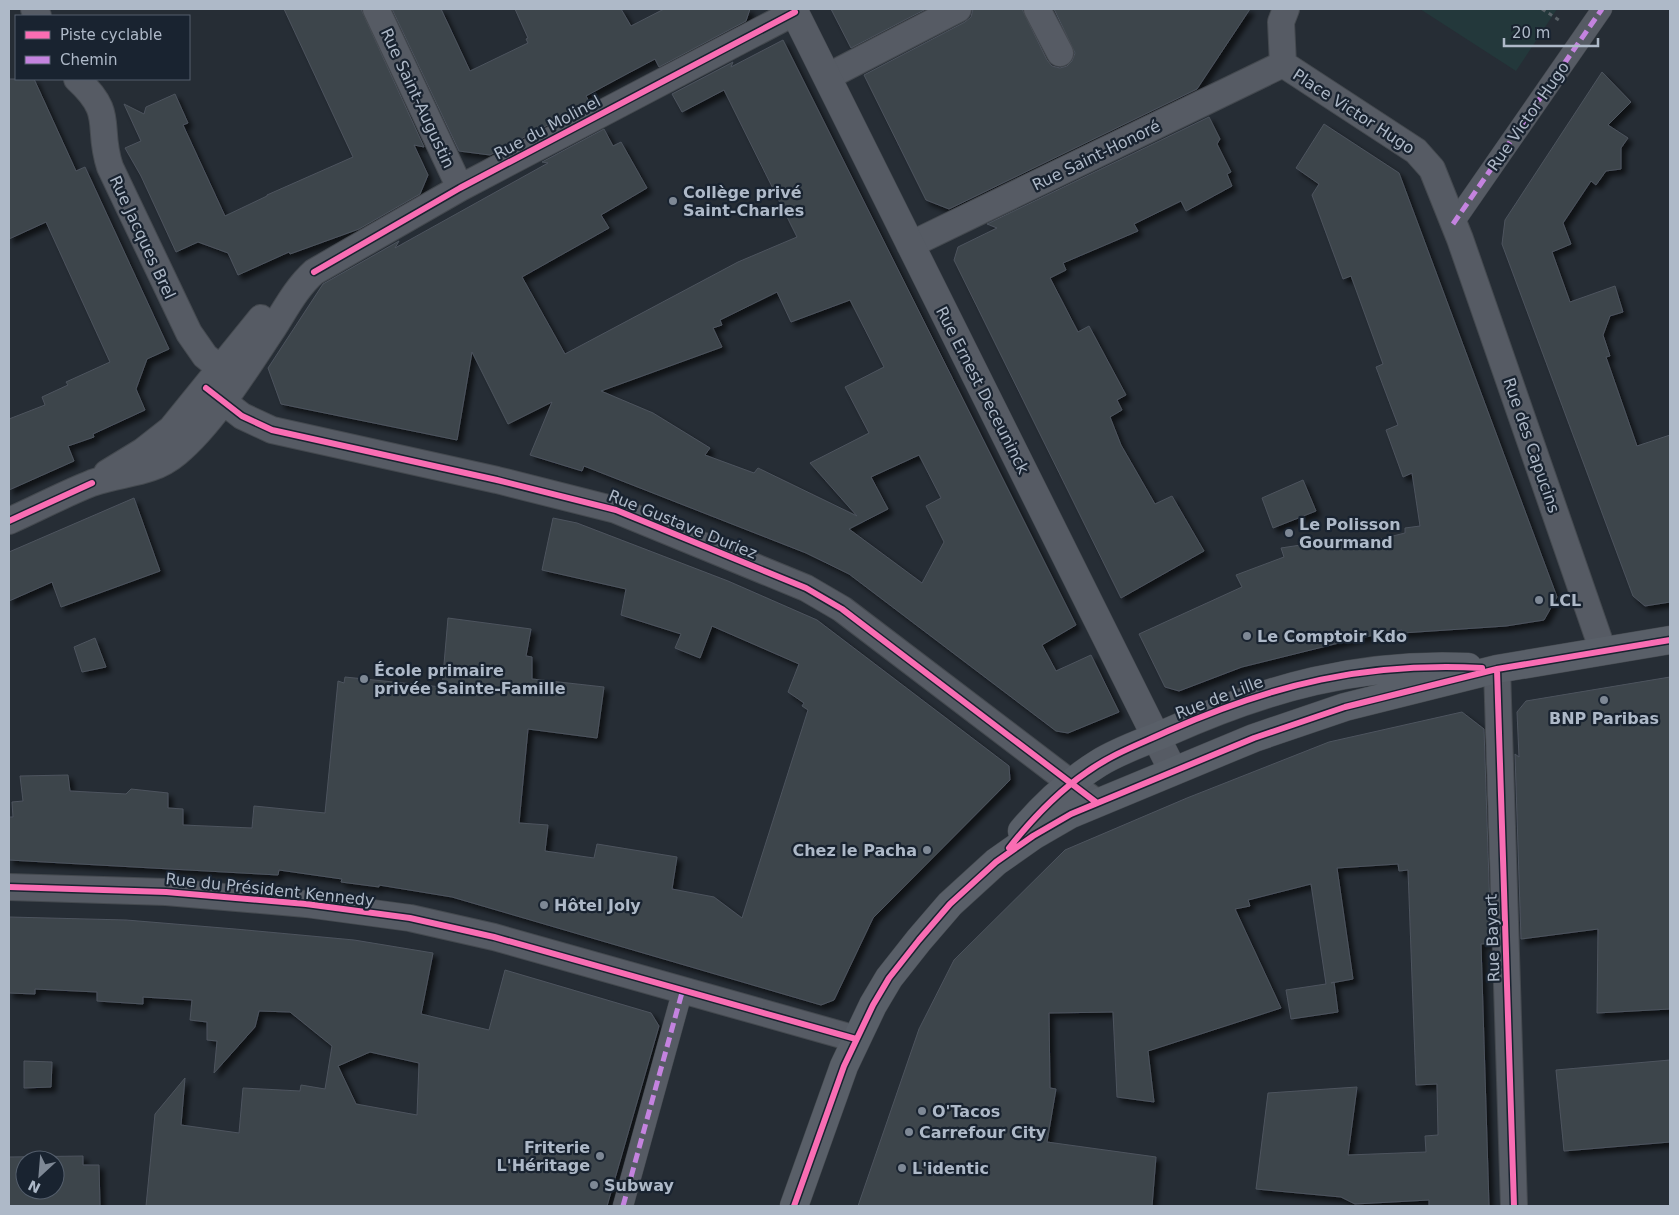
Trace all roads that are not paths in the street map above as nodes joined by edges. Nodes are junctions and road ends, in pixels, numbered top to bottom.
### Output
1 (376, 9) edge
2 (958, 9) edge
3 (1037, 9) edge
4 (1286, 9) edge
5 (1602, 9) edge
6 (794, 11) edge
7 (1060, 53) dead end
8 (1283, 64) junction
9 (827, 77) junction
10 (78, 80) edge
11 (460, 188) junction
12 (1457, 231) junction
13 (910, 245) junction
14 (221, 385) junction
15 (9, 521) edge
16 (1670, 640) edge
17 (1603, 651) junction
18 (1497, 668) junction
19 (1156, 737) junction
20 (1173, 771) junction
21 (1071, 783) junction
22 (1097, 803) junction
23 (996, 862) junction
24 (9, 887) edge
25 (683, 989) junction
26 (856, 1039) junction
27 (623, 1206) edge
28 (794, 1206) edge
29 (1514, 1206) edge

1 - 11 street, Rue Saint-Augustin
2 - 9 street
3 - 7 street
4 - 8 street, Place Victor Hugo
5 - 12 street, Rue Victor Hugo
6 - 9 street, Rue Ernest Deceuninck
6 - 11 street, Rue du Molinel
8 - 12 street, Place Victor Hugo
8 - 13 street, Rue Saint-Honoré
9 - 13 street, Rue Ernest Deceuninck
10 - 14 street, Rue Jacques Brel
11 - 14 street, Rue du Molinel
12 - 17 street, Rue des Capucins
13 - 19 street, Rue Ernest Deceuninck
14 - 15 street, Rue du Molinel
14 - 21 street, Rue Gustave Duriez
16 - 17 main road, Rue de Lille
17 - 18 main road, Rue de Lille
18 - 19 main road, Rue de Lille
18 - 20 main road, Rue de Lille
18 - 29 street, Rue Bayart
19 - 20 street, Rue Ernest Deceuninck
19 - 21 main road, Rue de Lille
20 - 22 main road, Rue de Lille
21 - 22 street, Rue Gustave Duriez
21 - 23 main road, Rue de Lille
22 - 23 main road, Rue de Lille
23 - 26 main road, Rue de Lille
24 - 25 street, Rue du Président Kennedy
25 - 26 street, Rue du Président Kennedy
25 - 27 street
26 - 28 main road, Rue de Lille

